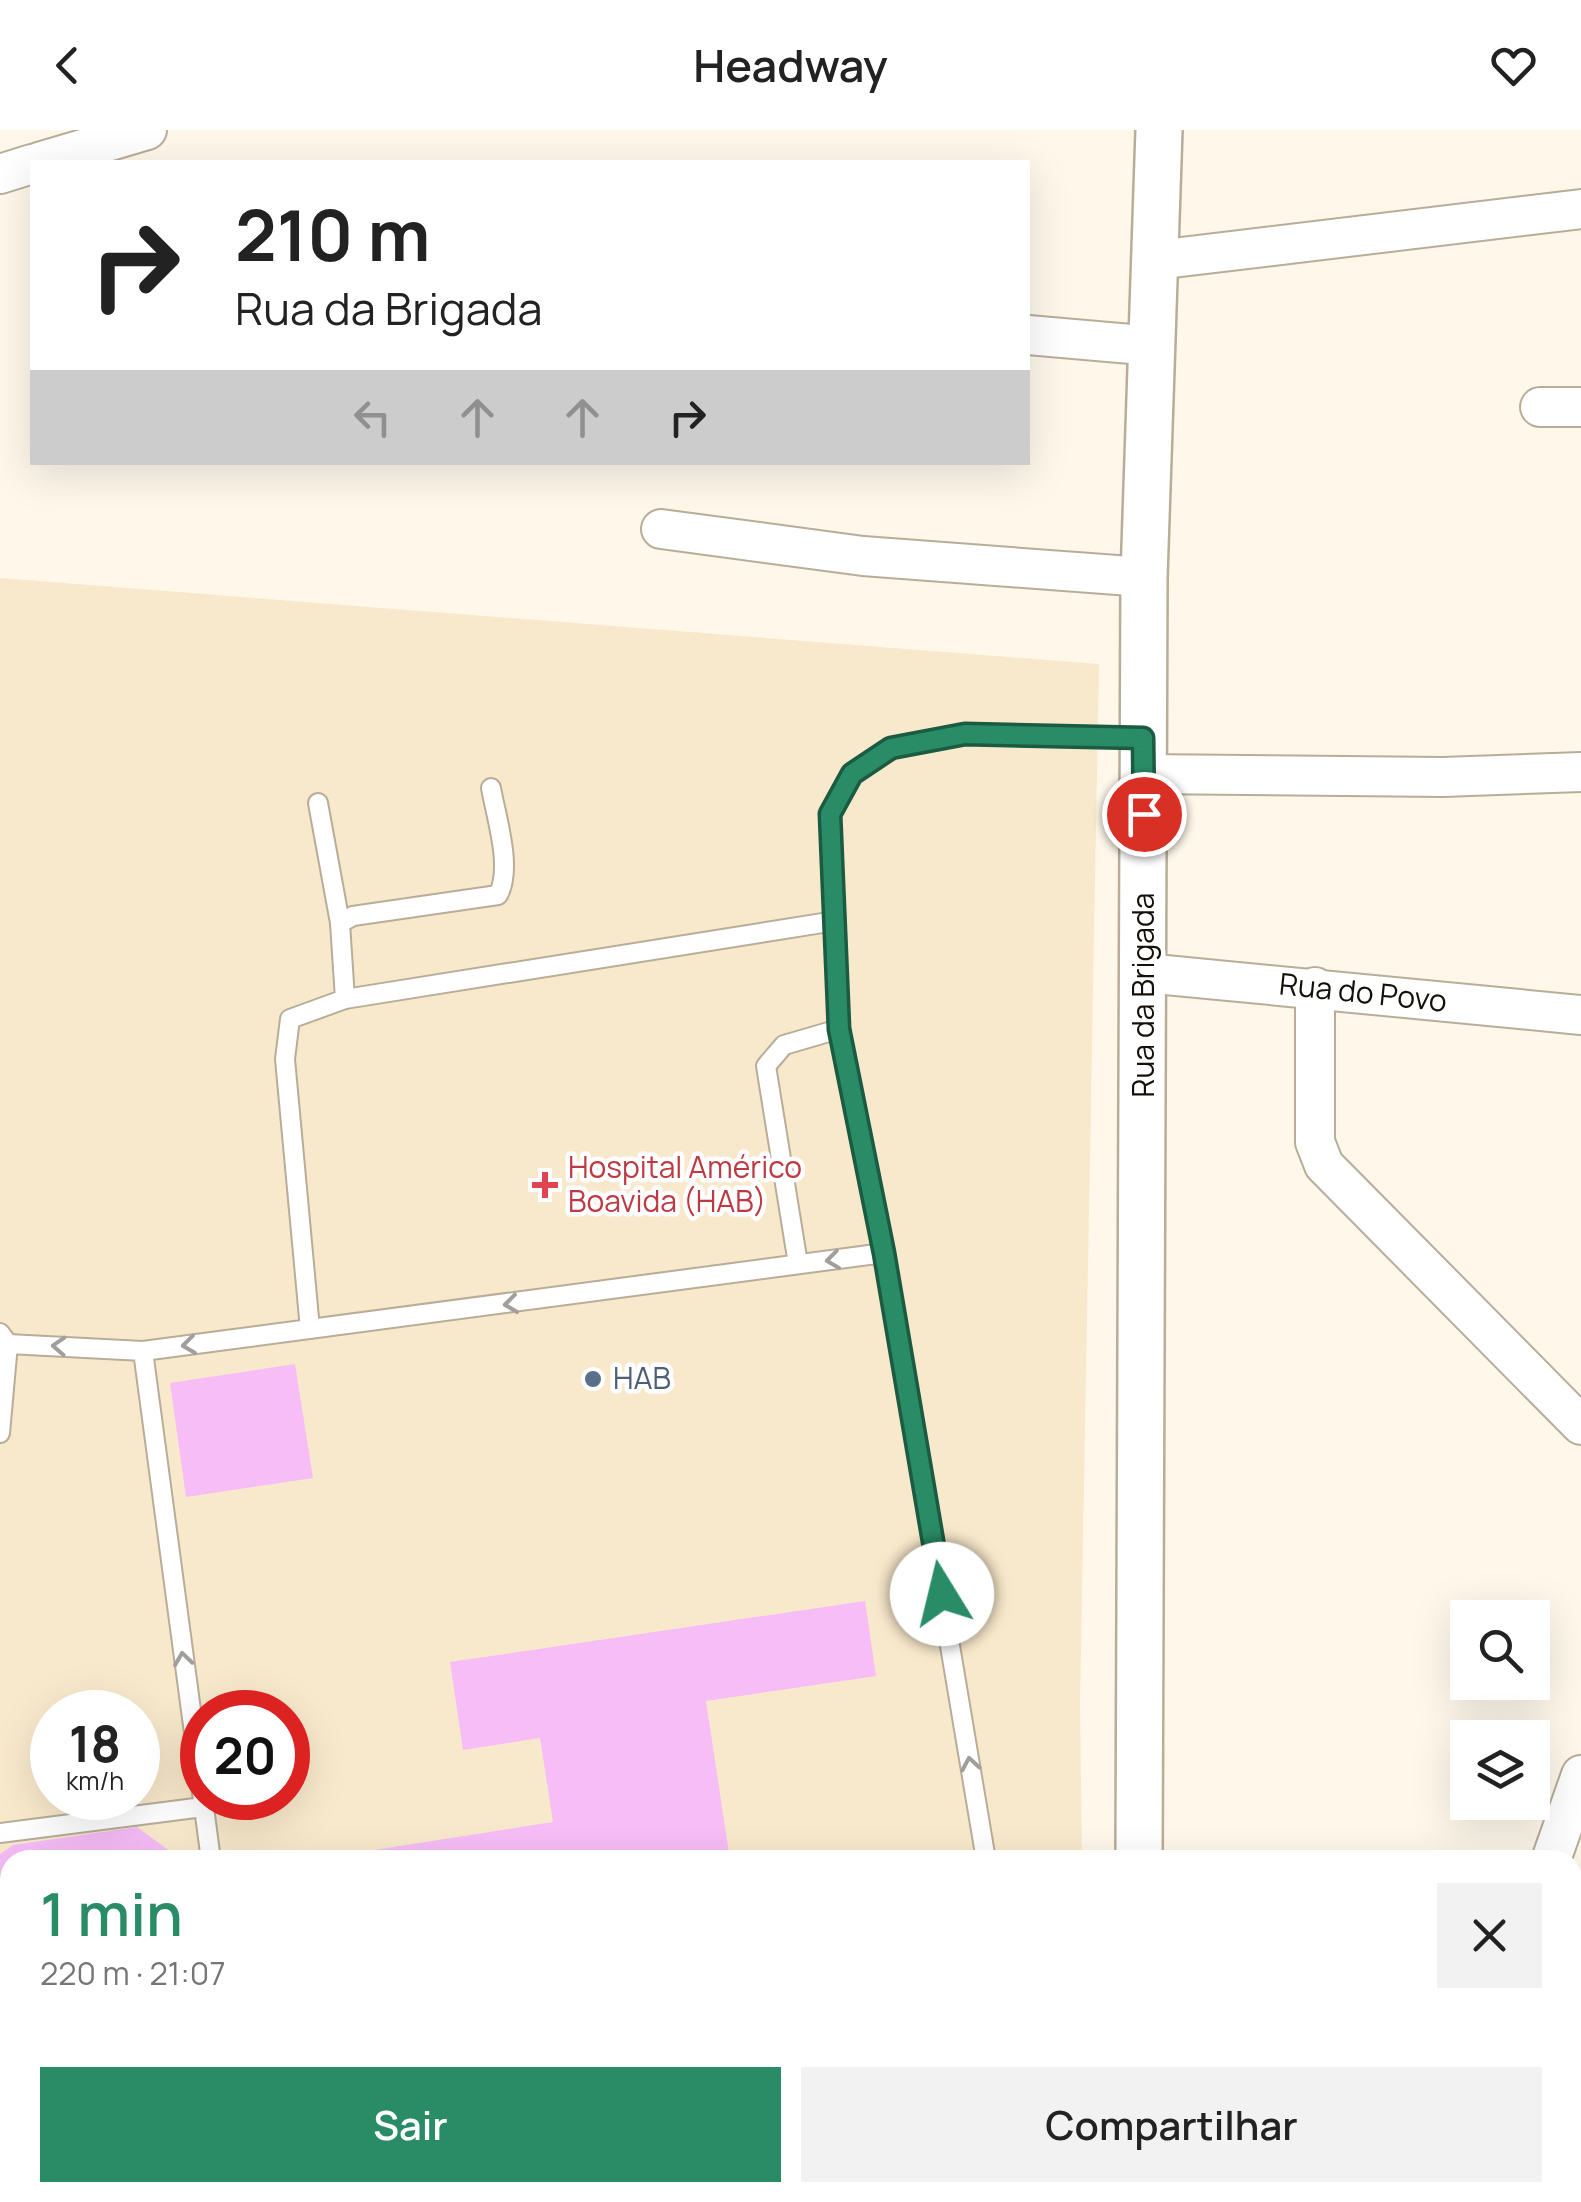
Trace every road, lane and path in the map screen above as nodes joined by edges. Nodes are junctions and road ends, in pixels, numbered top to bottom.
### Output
1 (146, 130) edge
2 (1159, 130) edge
3 (46, 160) edge
4 (30, 165) edge
5 (0, 174) edge
6 (1581, 210) edge
7 (1156, 260) junction
8 (1030, 335) edge
9 (1154, 346) junction
10 (1540, 407) dead end
11 (1581, 408) edge
12 (661, 529) dead end
13 (1144, 576) junction
14 (1143, 756) junction
15 (1581, 772) edge
16 (491, 788) dead end
17 (318, 803) dead end
18 (835, 921) junction
19 (340, 923) junction
20 (1145, 973) junction
21 (1315, 987) junction
22 (345, 999) junction
23 (1581, 1015) edge
24 (839, 1029) junction
25 (884, 1253) junction
26 (798, 1264) junction
27 (310, 1329) junction
28 (4, 1338) edge
29 (142, 1350) junction
30 (1581, 1425) edge
31 (0, 1433) edge
32 (187, 1690) edge
33 (1581, 1775) edge
34 (180, 1810) edge
35 (205, 1820) edge
36 (0, 1834) edge
37 (209, 1850) edge
38 (984, 1850) edge
39 (1139, 1850) edge
40 (1555, 1850) edge

1 - 3 street
2 - 7 street, Rua da Brigada
4 - 5 street
6 - 7 street
7 - 9 street, Rua da Brigada
8 - 9 street
9 - 13 street, Rua da Brigada
10 - 11 street
12 - 13 street
13 - 14 street, Rua da Brigada
14 - 15 street
14 - 18 lane
14 - 20 street, Rua da Brigada
16 - 19 lane
17 - 19 lane
18 - 22 lane
18 - 24 lane
19 - 22 lane
20 - 21 street, Rua do Povo
20 - 39 street, Rua da Brigada
21 - 23 street, Rua do Povo
21 - 30 street
22 - 27 lane
24 - 25 lane
24 - 26 lane
25 -> 26 lane
38 -> 25 lane
26 -> 27 lane
27 -> 29 lane
29 -> 28 lane
28 - 31 lane
32 -> 29 lane
33 - 40 street
34 - 36 lane
35 - 37 lane

